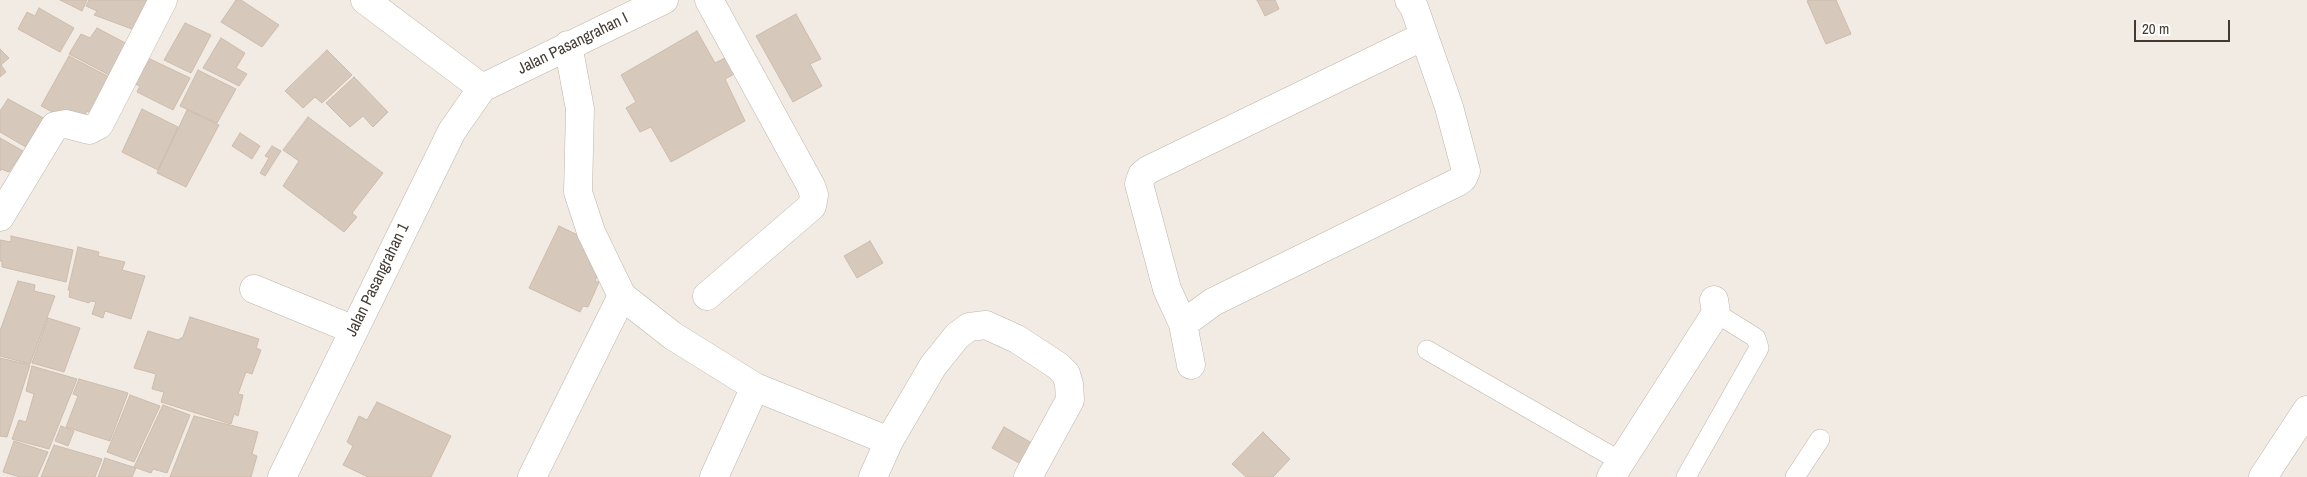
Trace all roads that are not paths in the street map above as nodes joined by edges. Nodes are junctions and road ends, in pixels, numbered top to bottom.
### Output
1 (163, 0) edge
2 (365, 0) edge
3 (664, 0) edge
4 (709, 0) edge
5 (1409, 0) edge
6 (1424, 36) junction
7 (568, 45) junction
8 (482, 88) junction
9 (0, 217) edge
10 (254, 289) dead end
11 (622, 296) junction
12 (707, 296) dead end
13 (1715, 307) joint
14 (1183, 324) junction
15 (354, 330) junction
16 (1427, 350) dead end
17 (1191, 365) dead end
18 (755, 387) junction
19 (2307, 410) edge
20 (1820, 438) dead end
21 (889, 441) junction
22 (1614, 472) edge
23 (282, 477) edge
24 (532, 477) edge
25 (714, 477) edge
26 (873, 477) edge
27 (1028, 477) edge
28 (1686, 477) edge
29 (1795, 477) edge
30 (2263, 477) edge

1 - 9 street
2 - 8 street
3 - 7 street, Jalan Pasangrahan I
4 - 12 street
5 - 6 street
6 - 14 street
6 - 14 street
7 - 8 street, Jalan Pasangrahan I
7 - 11 street
8 - 15 street, Jalan Pasangrahan 1
10 - 15 street
11 - 18 street
11 - 24 street
13 - 22 street
13 - 28 lane
14 - 17 street
15 - 23 street, Jalan Pasangrahan 1
16 - 22 lane
18 - 21 street
18 - 25 street
19 - 30 street
20 - 29 lane
21 - 26 street
21 - 27 street

